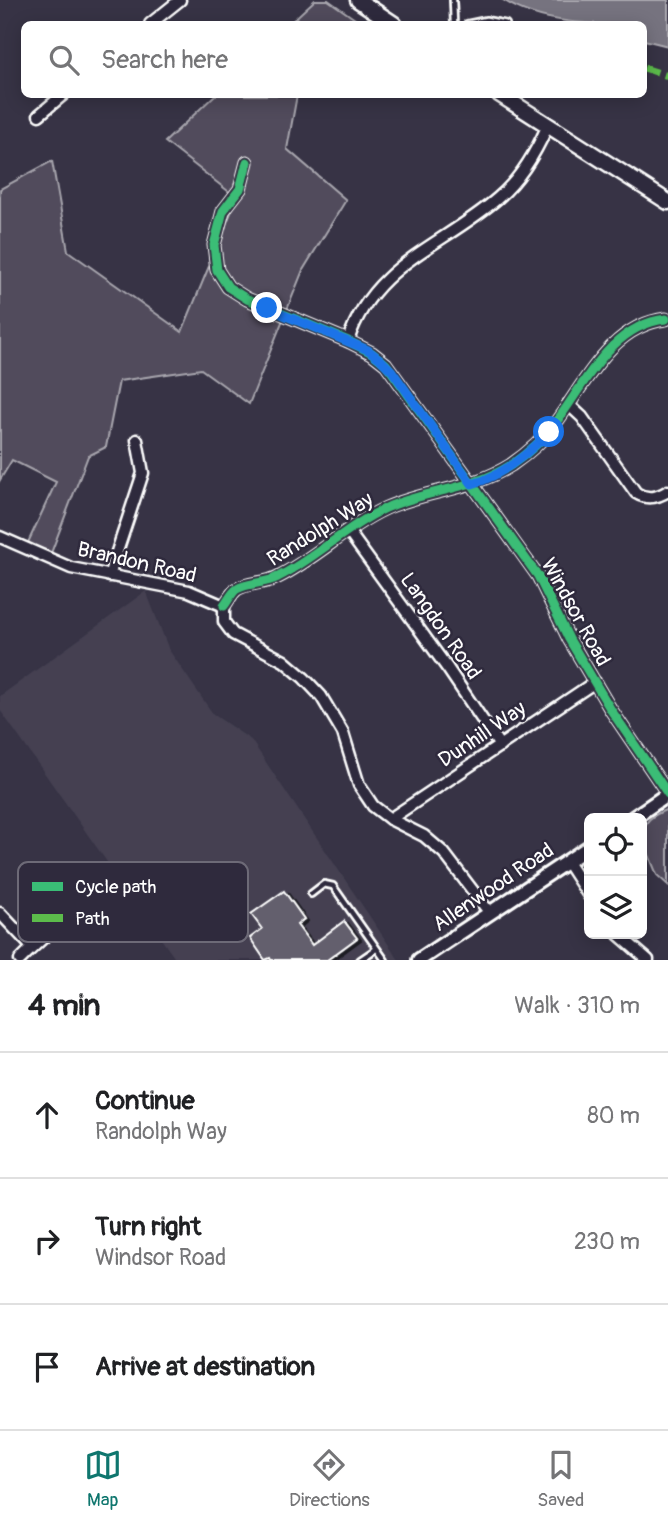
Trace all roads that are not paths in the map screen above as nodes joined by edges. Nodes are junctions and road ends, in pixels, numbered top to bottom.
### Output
1 (180, 0) edge
2 (358, 0) edge
3 (453, 0) edge
4 (154, 21) edge
5 (390, 21) edge
6 (454, 21) edge
7 (59, 98) edge
8 (505, 98) edge
9 (39, 116) dead end
10 (547, 127) junction
11 (247, 162) dead end
12 (668, 202) edge
13 (666, 319) dead end
14 (348, 341) junction
15 (568, 404) junction
16 (137, 440) dead end
17 (472, 484) junction
18 (668, 491) edge
19 (348, 531) junction
20 (1, 542) edge
21 (109, 576) junction
22 (224, 606) junction
23 (595, 682) junction
24 (500, 746) junction
25 (668, 794) edge
26 (640, 813) edge
27 (390, 819) junction
28 (584, 850) edge
29 (567, 862) junction
30 (584, 888) edge
31 (311, 894) dead end
32 (489, 912) junction
33 (0, 913) edge
34 (18, 932) edge
35 (624, 939) edge
36 (27, 942) edge
37 (37, 942) edge
38 (32, 947) junction
39 (376, 949) junction
40 (20, 960) edge
41 (360, 960) edge
42 (385, 960) edge
43 (419, 960) edge
44 (648, 960) edge

1 - 4 street
2 - 5 main road
3 - 6 lane
7 - 9 street
8 - 10 main road
10 - 12 main road
10 - 14 street
11 - 14 street, Windsor Road
13 - 15 street, Randolph Way
14 - 17 street, Windsor Road
15 - 17 street, Randolph Way
15 - 18 street
16 - 21 street
17 - 19 street, Randolph Way
17 - 23 street, Windsor Road
19 - 22 street, Randolph Way
19 - 24 street, Langdon Road
20 - 21 street, Brandon Road
21 - 22 street, Brandon Road
22 - 27 street
23 - 24 street, Dunhill Way
23 - 25 street, Windsor Road
24 - 27 street, Dunhill Way
25 - 26 street
27 - 32 street
28 - 29 street, Allenwood Road
29 - 30 street
29 - 32 street, Allenwood Road
31 - 39 lane
32 - 43 street, Allenwood Road
33 - 34 street
35 - 44 street
36 - 38 street
37 - 38 street
38 - 40 street
39 - 41 lane
39 - 42 lane

